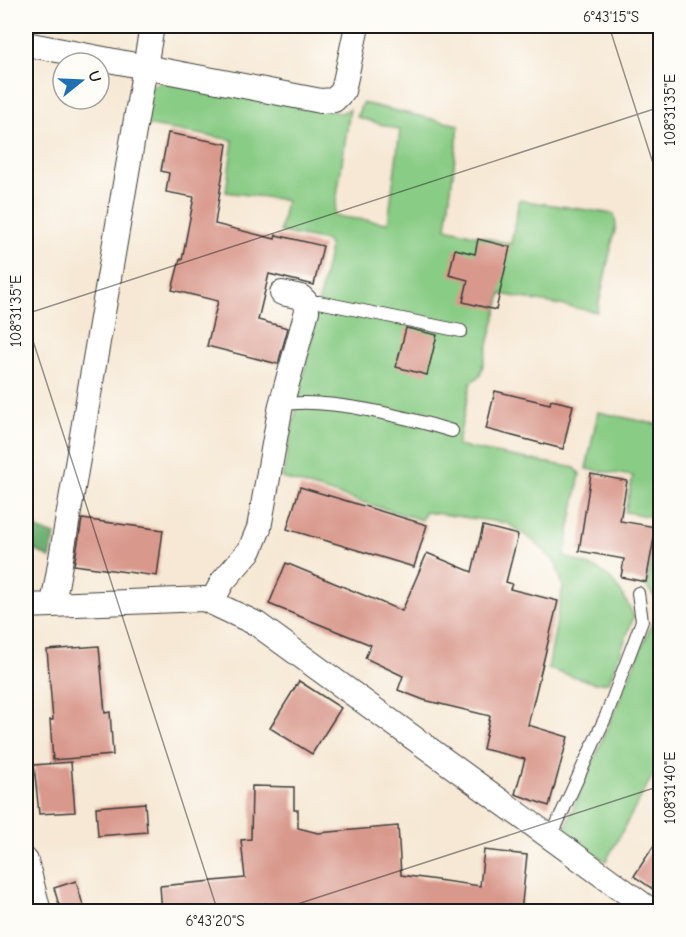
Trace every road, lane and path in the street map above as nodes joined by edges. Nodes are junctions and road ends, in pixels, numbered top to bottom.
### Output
1 (152, 26) edge
2 (357, 26) edge
3 (26, 44) edge
4 (146, 68) junction
5 (282, 293) dead end
6 (306, 302) junction
7 (461, 331) dead end
8 (281, 405) junction
9 (452, 431) dead end
10 (638, 593) dead end
11 (212, 601) junction
12 (53, 604) junction
13 (26, 606) edge
14 (550, 839) junction
15 (26, 861) edge
16 (39, 912) edge
17 (653, 912) edge

1 - 4 street
2 - 4 street
3 - 4 street
4 - 12 street
5 - 6 street
6 - 7 lane
6 - 8 street
8 - 9 lane
8 - 11 street
10 - 14 lane
11 - 12 street
11 - 14 street
12 - 13 street
14 - 17 street
15 - 16 street

